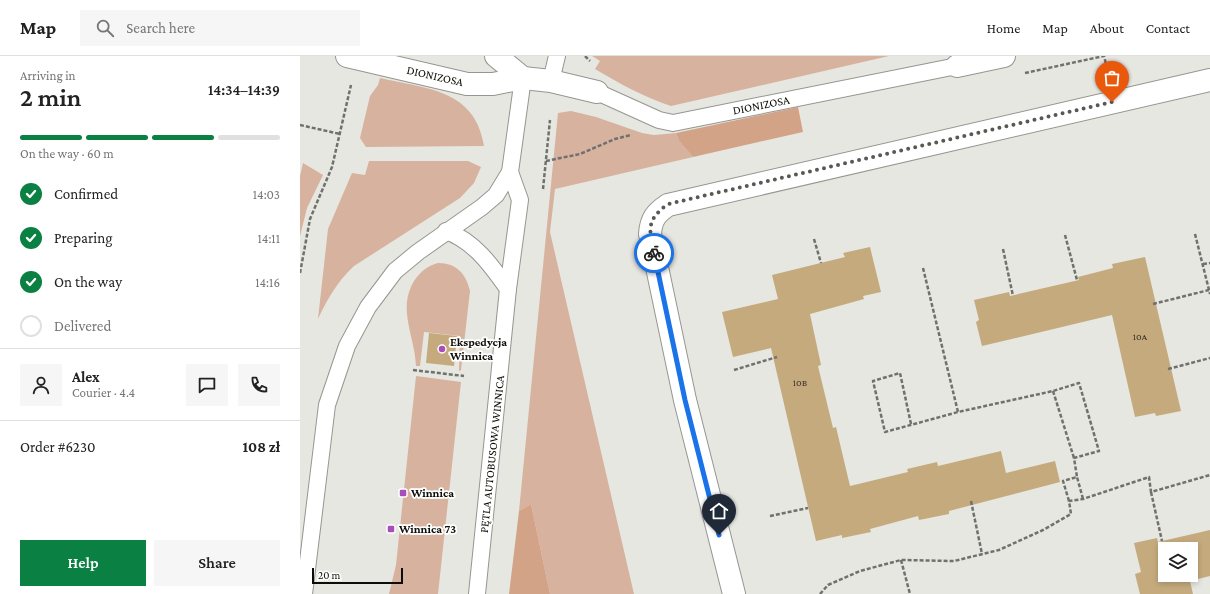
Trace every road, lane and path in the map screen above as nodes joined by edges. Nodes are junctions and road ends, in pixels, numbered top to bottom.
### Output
1 (347, 56) edge
2 (496, 56) edge
3 (557, 56) edge
4 (1004, 56) edge
5 (957, 66) joint
6 (1020, 74) dead end
7 (523, 78) junction
8 (353, 79) dead end
9 (1210, 80) edge
10 (551, 81) junction
11 (1110, 82) dead end
12 (597, 92) joint
13 (673, 123) junction
14 (300, 125) edge
15 (340, 134) junction
16 (546, 161) dead end
17 (510, 172) junction
18 (446, 231) junction
19 (1196, 234) dead end
20 (1065, 235) dead end
21 (814, 239) dead end
22 (1003, 249) dead end
23 (821, 263) dead end
24 (1210, 263) edge
25 (1203, 264) junction
26 (923, 268) dead end
27 (300, 273) edge
28 (1077, 280) dead end
29 (508, 289) junction
30 (1209, 290) junction
31 (1210, 294) edge
32 (1013, 296) dead end
33 (1152, 304) dead end
34 (777, 357) dead end
35 (1210, 358) edge
36 (1168, 369) dead end
37 (414, 370) dead end
38 (734, 370) dead end
39 (464, 376) dead end
40 (1053, 391) junction
41 (958, 412) junction
42 (911, 424) junction
43 (1074, 458) junction
44 (1210, 475) edge
45 (1077, 477) junction
46 (1151, 492) junction
47 (1083, 499) junction
48 (971, 501) dead end
49 (1068, 501) junction
50 (808, 508) dead end
51 (770, 516) dead end
52 (1162, 541) dead end
53 (982, 554) junction
54 (901, 560) junction
55 (304, 594) edge
56 (477, 594) edge
57 (734, 594) edge
58 (820, 594) edge
59 (910, 594) edge

1 - 7 street, DIONIZOSA
2 - 7 street
3 - 10 lane
4 - 5 street, DIONIZOSA
5 - 13 lane, DIONIZOSA
6 - 11 path
7 - 10 street, DIONIZOSA
7 - 17 lane
8 - 15 path
9 - 57 street
10 - 12 street, DIONIZOSA
12 - 13 lane, DIONIZOSA
13 - 16 path
14 - 15 path
15 - 27 path
17 - 18 lane
17 - 29 lane, PĘTLA AUTOBUSOWA WINNICA
18 - 29 lane
18 - 55 lane
19 - 25 path
20 - 28 path
21 - 23 path
22 - 32 path
24 - 25 path
25 - 30 path
26 - 41 path
29 - 56 lane, PĘTLA AUTOBUSOWA WINNICA
30 - 31 path
30 - 33 path
34 - 38 path
35 - 36 path
37 - 39 path
40 - 41 path
40 - 43 path
40 - 43 path
41 - 42 path
42 - 42 path
43 - 45 path
44 - 46 path
45 - 47 path
45 - 49 path
46 - 47 path
46 - 52 path
47 - 49 path
48 - 53 path
49 - 53 path
50 - 51 path
53 - 54 path
54 - 58 path
54 - 59 path

